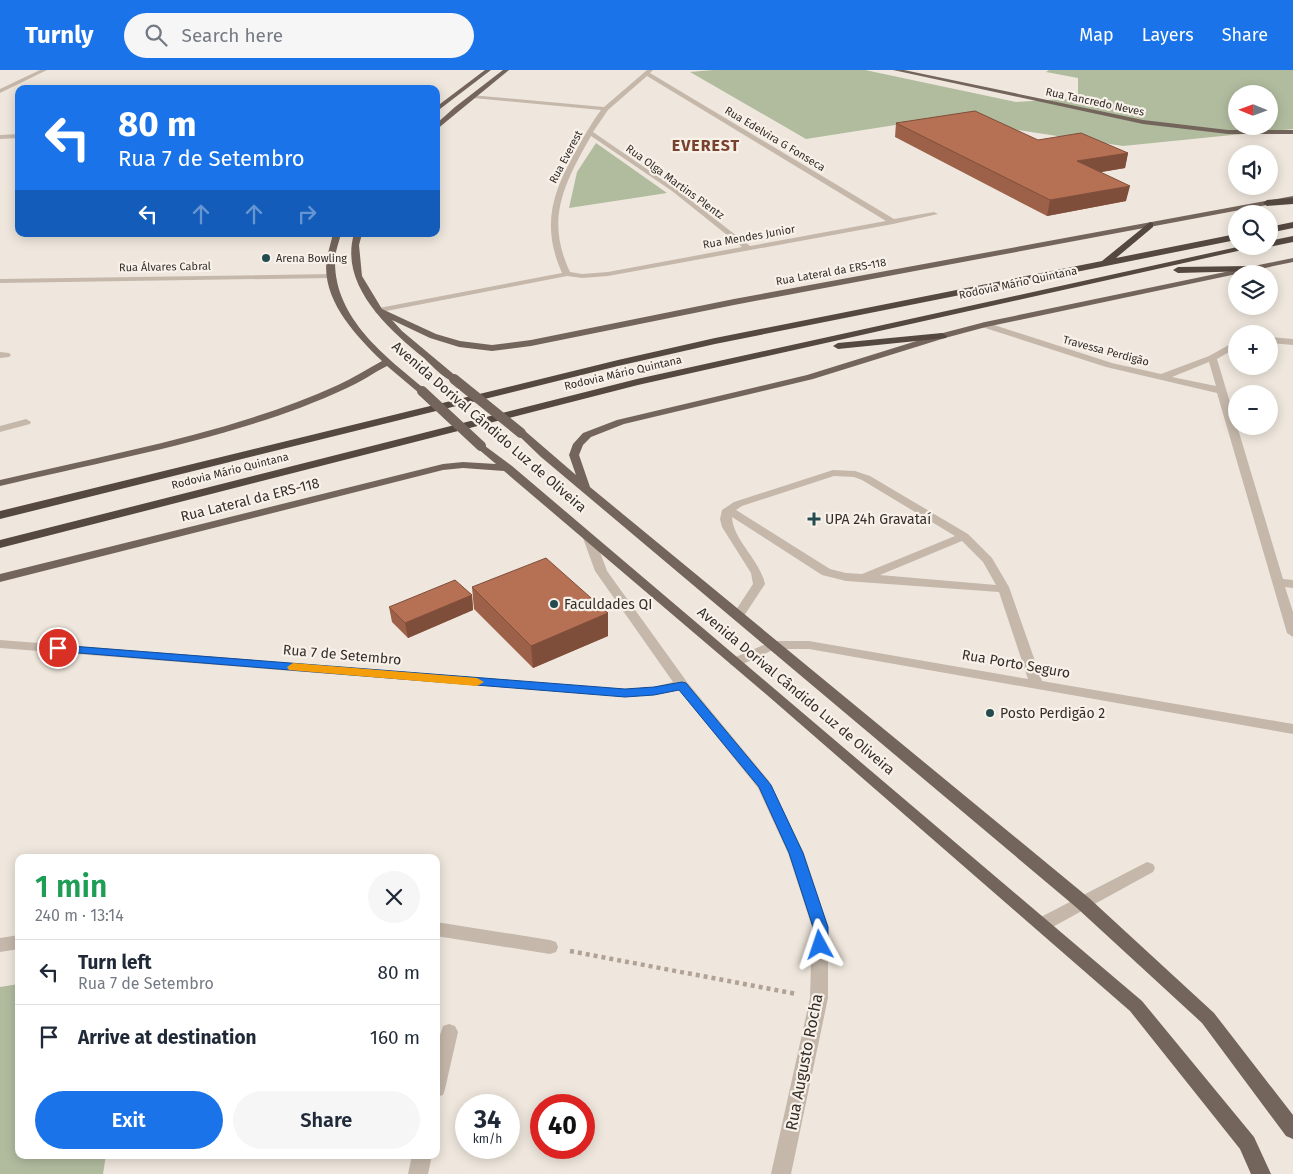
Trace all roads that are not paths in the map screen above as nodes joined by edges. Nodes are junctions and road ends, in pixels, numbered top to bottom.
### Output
1 (44, 70) edge
2 (488, 70) edge
3 (506, 70) edge
4 (896, 70) edge
5 (648, 72) edge
6 (0, 91) edge
7 (473, 96) junction
8 (440, 107) edge
9 (606, 109) junction
10 (440, 124) edge
11 (1293, 132) edge
12 (590, 133) junction
13 (15, 136) edge
14 (0, 137) edge
15 (1293, 198) edge
16 (1293, 202) edge
17 (1267, 203) junction
18 (934, 214) dead end
19 (892, 222) junction
20 (1150, 225) junction
21 (1293, 225) edge
22 (1278, 228) edge
23 (336, 237) edge
24 (357, 237) edge
25 (1228, 239) edge
26 (1293, 239) edge
27 (1278, 242) edge
28 (748, 248) junction
29 (1228, 252) edge
30 (1293, 260) edge
31 (1106, 262) junction
32 (1269, 265) edge
33 (1228, 269) edge
34 (1144, 270) junction
35 (567, 274) junction
36 (1228, 274) edge
37 (330, 276) junction
38 (0, 281) edge
39 (379, 311) junction
40 (985, 325) junction
41 (942, 336) junction
42 (1278, 341) edge
43 (1293, 342) edge
44 (1228, 347) edge
45 (777, 352) junction
46 (1212, 358) junction
47 (387, 362) junction
48 (1162, 378) junction
49 (1223, 391) junction
50 (26, 422) dead end
51 (0, 429) edge
52 (508, 468) junction
53 (0, 483) edge
54 (585, 487) junction
55 (728, 510) junction
56 (0, 515) edge
57 (964, 536) junction
58 (589, 538) junction
59 (0, 544) edge
60 (0, 578) edge
61 (864, 578) junction
62 (1279, 582) junction
63 (1293, 584) edge
64 (1004, 589) junction
65 (738, 616) junction
66 (1293, 634) edge
67 (0, 644) edge
68 (774, 645) junction
69 (736, 662) junction
70 (1036, 684) junction
71 (682, 686) junction
72 (1293, 729) edge
73 (1147, 868) dead end
74 (1083, 903) junction
75 (1043, 924) junction
76 (440, 930) edge
77 (15, 943) edge
78 (0, 945) edge
79 (550, 947) road end
80 (449, 1032) dead end
81 (440, 1071) edge
82 (1293, 1130) edge
83 (421, 1159) edge
84 (418, 1174) edge
85 (781, 1174) edge
86 (1261, 1174) edge

1 - 6 street
2 - 8 main road
3 - 7 main road
4 - 11 main road, Rua Tancredo Neves
5 - 9 street, Rua Everest
5 - 19 street, Rua Edelvira G Fonseca
7 - 9 street
7 - 10 main road
9 - 12 street, Rua Everest
12 - 28 street, Rua Olga Martins Plentz
12 - 35 street, Rua Everest
13 - 14 street
15 - 17 main road, Rua Lateral da ERS-118
16 - 17 highway
17 - 20 main road, Rua Lateral da ERS-118
18 - 19 street, Rua Mendes Junior
19 - 28 street, Rua Mendes Junior
20 - 31 highway
20 - 39 main road, Rua Lateral da ERS-118
21 - 22 highway
23 - 37 main road, Avenida Dorival Cândido Luz de Oliveira
24 - 39 main road, Avenida Dorival Cândido Luz de Oliveira
25 - 31 highway, Rodovia Mário Quintana
26 - 27 highway
28 - 35 street, Rua Mendes Junior
29 - 34 highway, Rodovia Mário Quintana
30 - 32 main road
31 - 56 highway, Rodovia Mário Quintana
33 - 34 highway
34 - 45 highway, Rodovia Mário Quintana
35 - 39 street, Rua Mendes Junior
36 - 40 main road
37 - 38 street, Rua Álvares Cabral
37 - 47 main road, Avenida Dorival Cândido Luz de Oliveira
39 - 54 main road, Avenida Dorival Cândido Luz de Oliveira, bridge
40 - 41 main road
40 - 48 street, Travessa Perdigão
41 - 45 highway
41 - 54 main road
42 - 43 street
44 - 46 street
45 - 59 highway, Rodovia Mário Quintana
46 - 48 street
46 - 49 street
47 - 52 main road, Avenida Dorival Cândido Luz de Oliveira, bridge
47 - 53 main road
48 - 49 street, Travessa Perdigão
49 - 62 street
50 - 51 street
52 - 58 main road, Avenida Dorival Cândido Luz de Oliveira
52 - 60 main road, Rua Lateral da ERS-118
54 - 65 main road, Avenida Dorival Cândido Luz de Oliveira
55 - 57 street
55 - 61 street
55 - 65 street
57 - 61 street
57 - 64 street
58 - 69 main road, Avenida Dorival Cândido Luz de Oliveira
58 - 71 street, Rua Augusto Rocha
61 - 64 street
62 - 63 street
62 - 66 street
64 - 70 street
65 - 68 main road, Avenida Dorival Cândido Luz de Oliveira
67 - 71 street, Rua 7 de Setembro
68 - 69 street, Rua Porto Seguro
68 - 70 street, Rua Porto Seguro
68 - 74 main road, Avenida Dorival Cândido Luz de Oliveira
69 - 75 main road, Avenida Dorival Cândido Luz de Oliveira
70 - 72 street, Rua Porto Seguro
71 - 85 street, Rua Augusto Rocha
73 - 74 street
74 - 75 street
74 - 82 main road, Avenida Dorival Cândido Luz de Oliveira
75 - 86 main road, Avenida Dorival Cândido Luz de Oliveira
76 - 79 street
77 - 78 street
80 - 81 street
83 - 84 street

